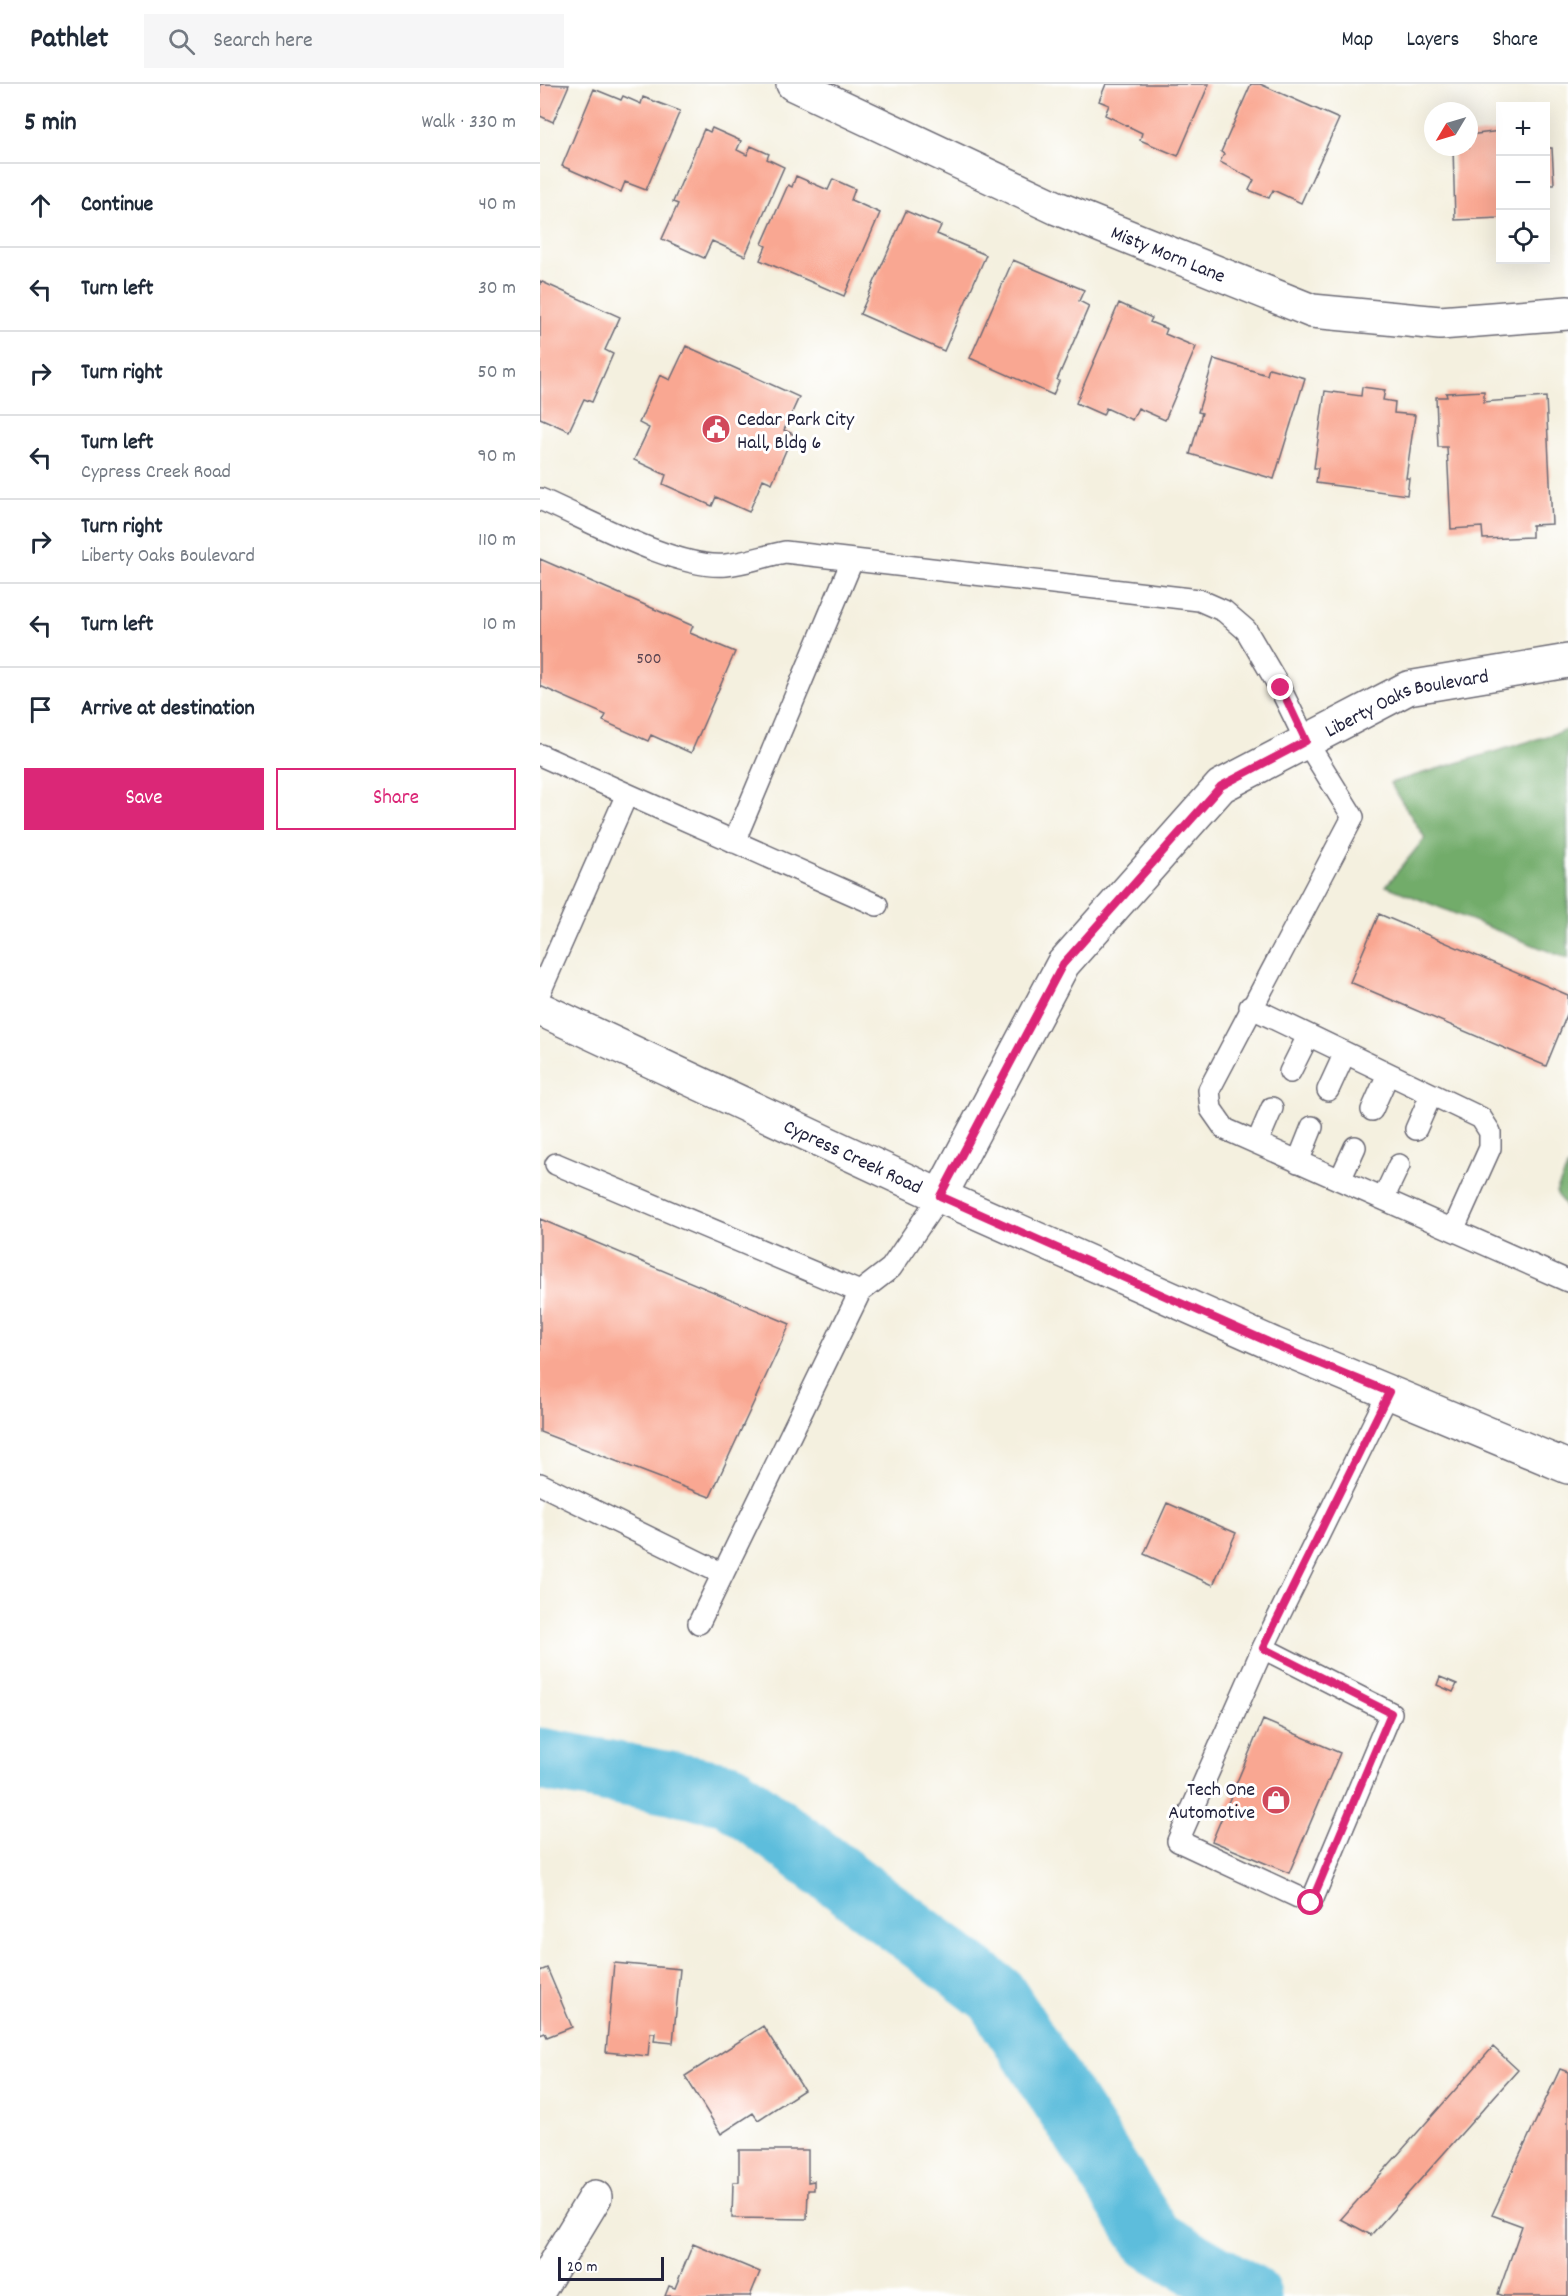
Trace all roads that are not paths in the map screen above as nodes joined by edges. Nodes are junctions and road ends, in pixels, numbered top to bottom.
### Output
1 (793, 84) edge
2 (1568, 313) edge
3 (540, 499) edge
4 (852, 561) junction
5 (1568, 661) edge
6 (1306, 741) junction
7 (540, 755) edge
8 (627, 794) junction
9 (734, 842) junction
10 (877, 905) dead end
11 (540, 992) edge
12 (1250, 1007) junction
13 (540, 1009) edge
14 (1308, 1036) junction
15 (1345, 1053) junction
16 (1290, 1072) dead end
17 (1388, 1074) junction
18 (1328, 1090) dead end
19 (1431, 1095) junction
20 (1272, 1108) dead end
21 (1372, 1110) dead end
22 (1312, 1127) dead end
23 (1416, 1130) dead end
24 (1257, 1143) junction
25 (1355, 1147) dead end
26 (1298, 1162) junction
27 (556, 1164) dead end
28 (1399, 1165) dead end
29 (1340, 1180) junction
30 (940, 1196) junction
31 (1383, 1199) junction
32 (1453, 1230) junction
33 (1568, 1281) edge
34 (860, 1292) junction
35 (1389, 1392) junction
36 (1568, 1467) edge
37 (540, 1484) edge
38 (723, 1574) junction
39 (699, 1623) dead end
40 (1263, 1648) junction
41 (595, 2197) dead end
42 (540, 2288) edge

1 - 2 street, Misty Morn Lane
3 - 4 lane
4 - 6 lane
4 - 9 lane
5 - 6 street, Liberty Oaks Boulevard
6 - 12 lane
6 - 30 street, Liberty Oaks Boulevard
7 - 8 lane
8 - 9 lane
8 - 11 lane
9 - 10 lane
12 - 14 lane
12 - 24 lane
13 - 30 street, Cypress Creek Road
14 - 15 lane
14 - 16 lane
15 - 17 lane
15 - 18 lane
17 - 19 lane
17 - 21 lane
19 - 23 lane
19 - 32 lane
20 - 24 lane
22 - 26 lane
24 - 26 lane
25 - 29 lane
26 - 29 lane
27 - 34 lane
28 - 31 lane
29 - 31 lane
30 - 34 lane
30 - 35 street, Cypress Creek Road
31 - 32 lane
32 - 33 lane
34 - 38 lane
35 - 36 street, Cypress Creek Road
35 - 40 lane
37 - 38 lane
38 - 39 lane
40 - 40 lane
41 - 42 street

